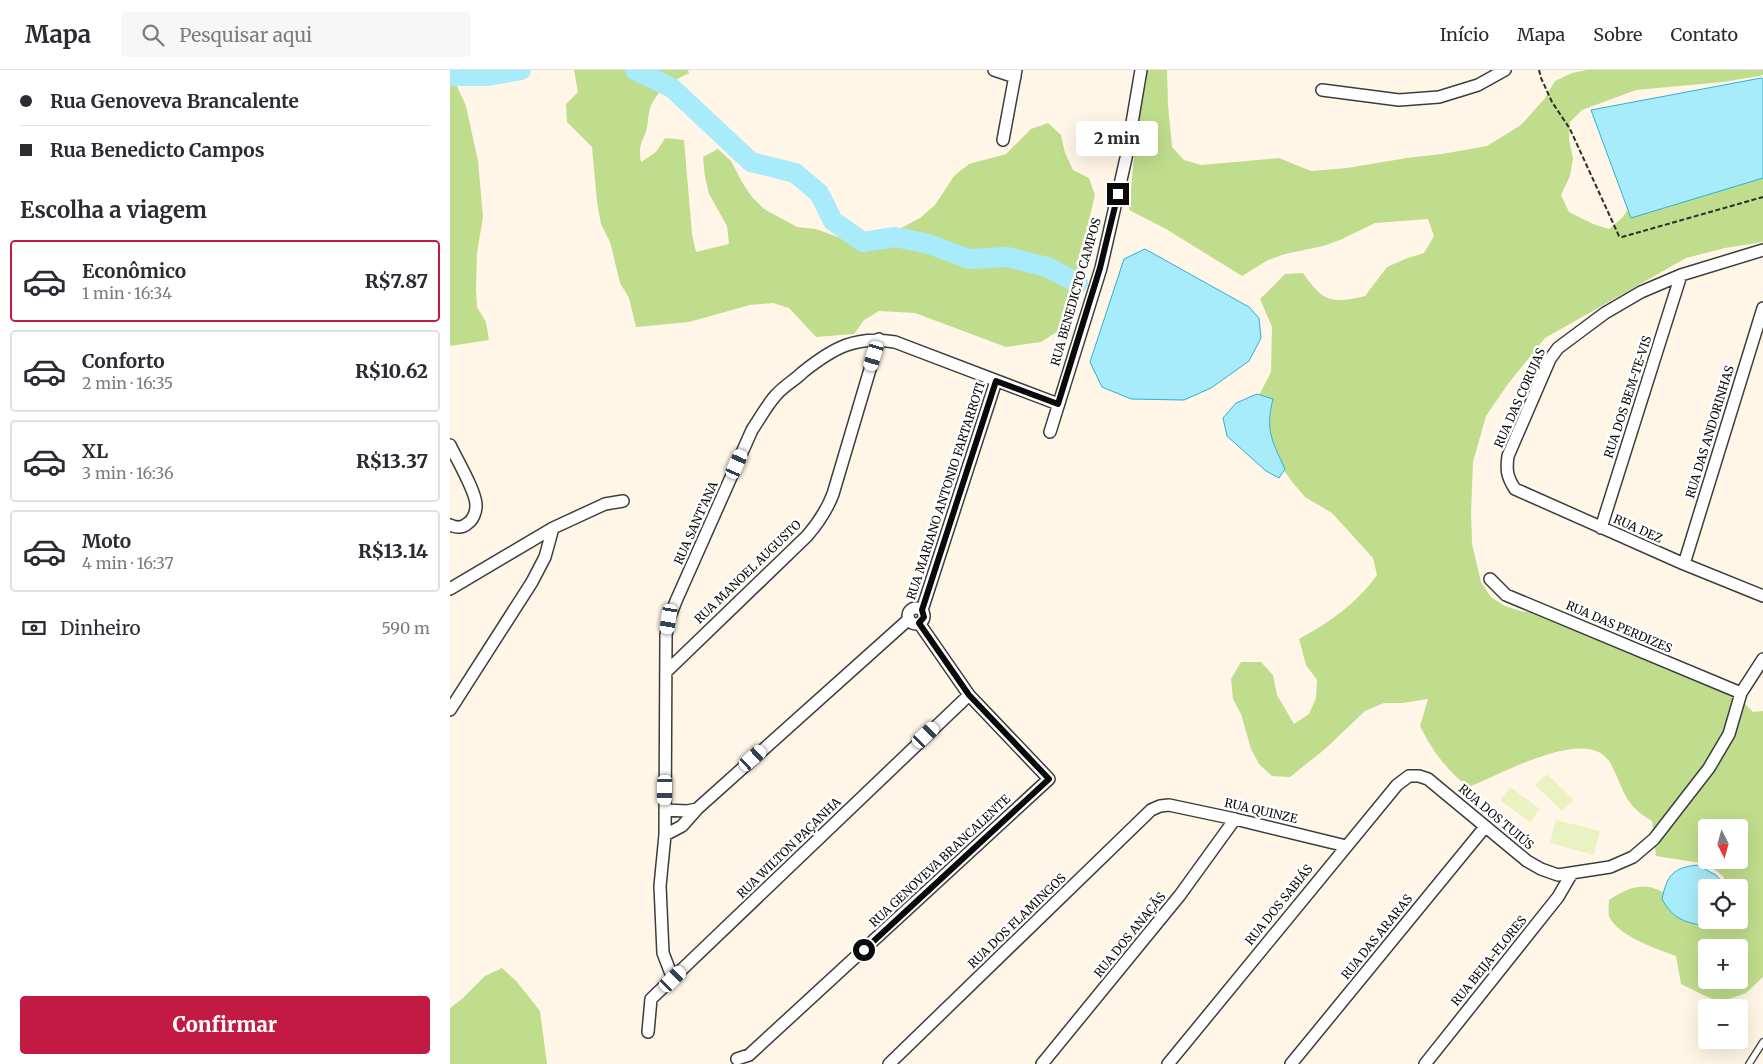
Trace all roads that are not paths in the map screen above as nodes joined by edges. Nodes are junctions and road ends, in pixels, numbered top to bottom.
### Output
1 (994, 70) edge
2 (1141, 70) edge
3 (1505, 70) edge
4 (1015, 74) edge
5 (1322, 90) dead end
6 (1003, 140) dead end
7 (1763, 250) edge
8 (1681, 276) junction
9 (1763, 308) edge
10 (879, 339) junction
11 (996, 381) junction
12 (1058, 404) junction
13 (1050, 432) dead end
14 (450, 445) edge
15 (1508, 478) joint
16 (623, 501) dead end
17 (450, 525) edge
18 (553, 528) junction
19 (1601, 528) junction
20 (1684, 564) junction
21 (1490, 580) dead end
22 (450, 590) edge
23 (1763, 596) edge
24 (914, 621) junction
25 (1763, 659) edge
26 (666, 672) junction
27 (1741, 692) junction
28 (969, 695) junction
29 (450, 710) edge
30 (1419, 776) joint
31 (1169, 805) joint
32 (697, 809) junction
33 (665, 810) junction
34 (1235, 819) junction
35 (1485, 827) junction
36 (665, 835) junction
37 (1346, 846) junction
38 (1572, 873) junction
39 (673, 979) junction
40 (648, 1032) dead end
41 (1763, 1042) edge
42 (737, 1059) dead end
43 (889, 1064) edge
44 (1042, 1064) edge
45 (1168, 1064) edge
46 (1291, 1064) edge
47 (1425, 1064) edge
48 (1749, 1064) edge

1 - 4 street
2 - 12 street, RUA BENEDICTO CAMPOS
3 - 5 street
4 - 6 street
7 - 8 street, RUA DAS CORUJAS
8 - 15 street, RUA DAS CORUJAS
8 - 19 street, RUA DOS BEM-TE-VIS
9 - 20 street, RUA DAS ANDORINHAS
10 - 11 street, RUA SANT’ANA
10 - 26 street, RUA MANOEL AUGUSTO
10 - 26 street, RUA SANT’ANA
11 - 12 street, RUA SANT’ANA
11 - 24 street, RUA MARIANO ANTONIO FARTARROTI
12 - 13 street, RUA BENEDICTO CAMPOS
14 - 17 street
15 - 19 street, RUA DEZ
16 - 18 street
18 - 22 street
18 - 29 street
19 - 20 street, RUA DEZ
20 - 23 street, RUA DEZ
21 - 27 street, RUA DAS PERDIZES
24 - 28 street
24 - 32 street
25 - 27 street
26 - 33 street, RUA SANT’ANA
27 - 38 street
28 - 39 street, RUA WILTON PAÇANHA
28 - 42 street, RUA GENOVEVA BRANCALENTE
30 - 35 street, RUA DOS TUIÚS
30 - 37 street, RUA DOS SABIÁS
31 - 34 street, RUA QUINZE
31 - 43 street, RUA DOS FLAMINGOS
32 - 33 street
32 - 36 street
33 - 36 street, RUA SANT’ANA
34 - 37 street, RUA QUINZE
34 - 44 street, RUA DOS ANAÇÃS
35 - 38 street, RUA DOS TUIÚS
35 - 46 street, RUA DAS ARARAS
36 - 39 street, RUA SANT’ANA
37 - 45 street, RUA DOS SABIÁS
38 - 47 street, RUA BEIJA-FLORES
39 - 40 street, RUA WILTON PAÇANHA
41 - 48 lane

